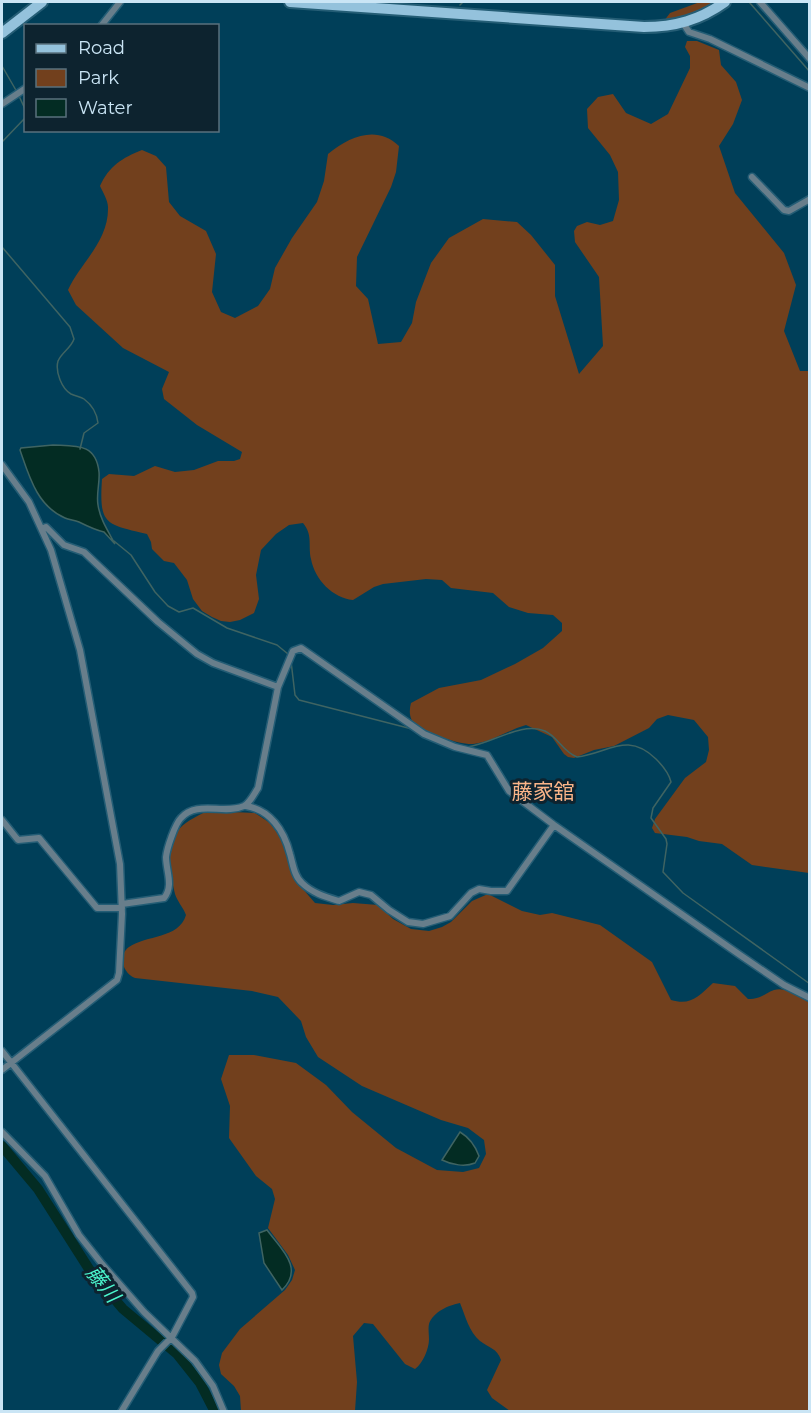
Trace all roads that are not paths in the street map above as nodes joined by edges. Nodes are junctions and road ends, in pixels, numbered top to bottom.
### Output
1 (42, 2) edge
2 (120, 2) edge
3 (290, 2) edge
4 (725, 2) edge
5 (760, 2) edge
6 (683, 23) junction
7 (103, 24) edge
8 (2, 33) edge
9 (810, 59) edge
10 (810, 88) edge
11 (24, 89) edge
12 (2, 104) edge
13 (752, 177) dead end
14 (810, 200) edge
15 (2, 465) edge
16 (42, 529) junction
17 (278, 687) junction
18 (246, 806) junction
19 (2, 820) edge
20 (554, 825) junction
21 (122, 906) junction
22 (810, 998) edge
23 (2, 1051) edge
24 (11, 1063) junction
25 (2, 1070) edge
26 (2, 1132) edge
27 (170, 1338) junction
28 (121, 1412) edge
29 (224, 1412) edge

1 - 8 main road
2 - 7 street
3 - 6 main road
4 - 6 main road
5 - 9 street
6 - 10 street
11 - 12 street
13 - 14 street
15 - 16 street
16 - 17 street
16 - 21 street
17 - 18 street
17 - 20 street
18 - 20 street
18 - 21 street
19 - 21 street
20 - 22 street
21 - 24 street
23 - 24 street
24 - 25 street
24 - 27 street
26 - 27 street
27 - 28 street
27 - 29 street

